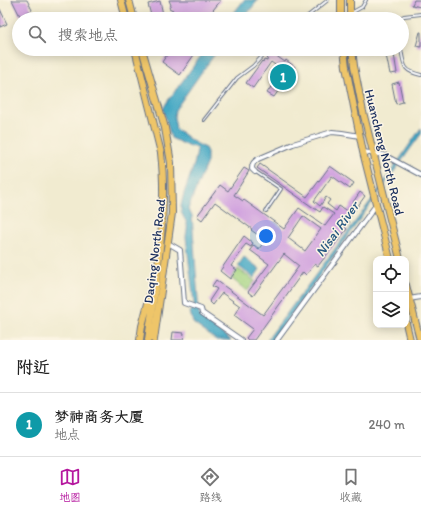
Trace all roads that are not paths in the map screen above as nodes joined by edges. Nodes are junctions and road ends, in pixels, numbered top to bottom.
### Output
1 (121, 0) edge
2 (129, 0) edge
3 (328, 0) edge
4 (341, 0) edge
5 (350, 0) edge
6 (366, 0) edge
7 (124, 12) edge
8 (132, 12) edge
9 (313, 12) edge
10 (341, 12) edge
11 (350, 12) edge
12 (355, 12) edge
13 (421, 14) edge
14 (409, 15) edge
15 (137, 56) edge
16 (144, 56) edge
17 (262, 56) edge
18 (345, 56) edge
19 (353, 56) edge
20 (402, 56) edge
21 (421, 76) edge
22 (204, 120) dead end
23 (360, 136) junction
24 (363, 152) junction
25 (374, 153) junction
26 (255, 172) joint
27 (421, 175) edge
28 (377, 205) junction
29 (266, 211) dead end
30 (168, 243) junction
31 (389, 256) edge
32 (399, 256) edge
33 (155, 288) junction
34 (421, 297) edge
35 (409, 298) joint
36 (407, 328) edge
37 (140, 340) edge
38 (148, 340) edge
39 (154, 340) edge
40 (241, 340) edge
41 (277, 340) edge
42 (410, 340) edge
43 (420, 340) edge

1 - 7 main road
2 - 8 main road
3 - 9 lane
4 - 10 main road
5 - 11 main road
6 - 12 lane
13 - 14 lane
15 - 33 main road, Daqing North Road
16 - 30 main road, Daqing North Road
17 - 22 lane
18 - 23 main road, Huancheng North Road
19 - 25 main road, Huancheng North Road
20 - 21 lane
23 - 24 main road, Huancheng North Road
23 - 26 street
24 - 25 street
24 - 28 main road, Huancheng North Road
25 - 27 street
25 - 32 main road, Huancheng North Road
26 - 29 lane
28 - 31 main road, Huancheng North Road
28 - 41 street
30 - 39 main road, Daqing North Road
30 - 40 street
33 - 37 main road, Daqing North Road
33 - 38 main road, Daqing North Road
34 - 35 street
35 - 43 main road
36 - 42 main road

